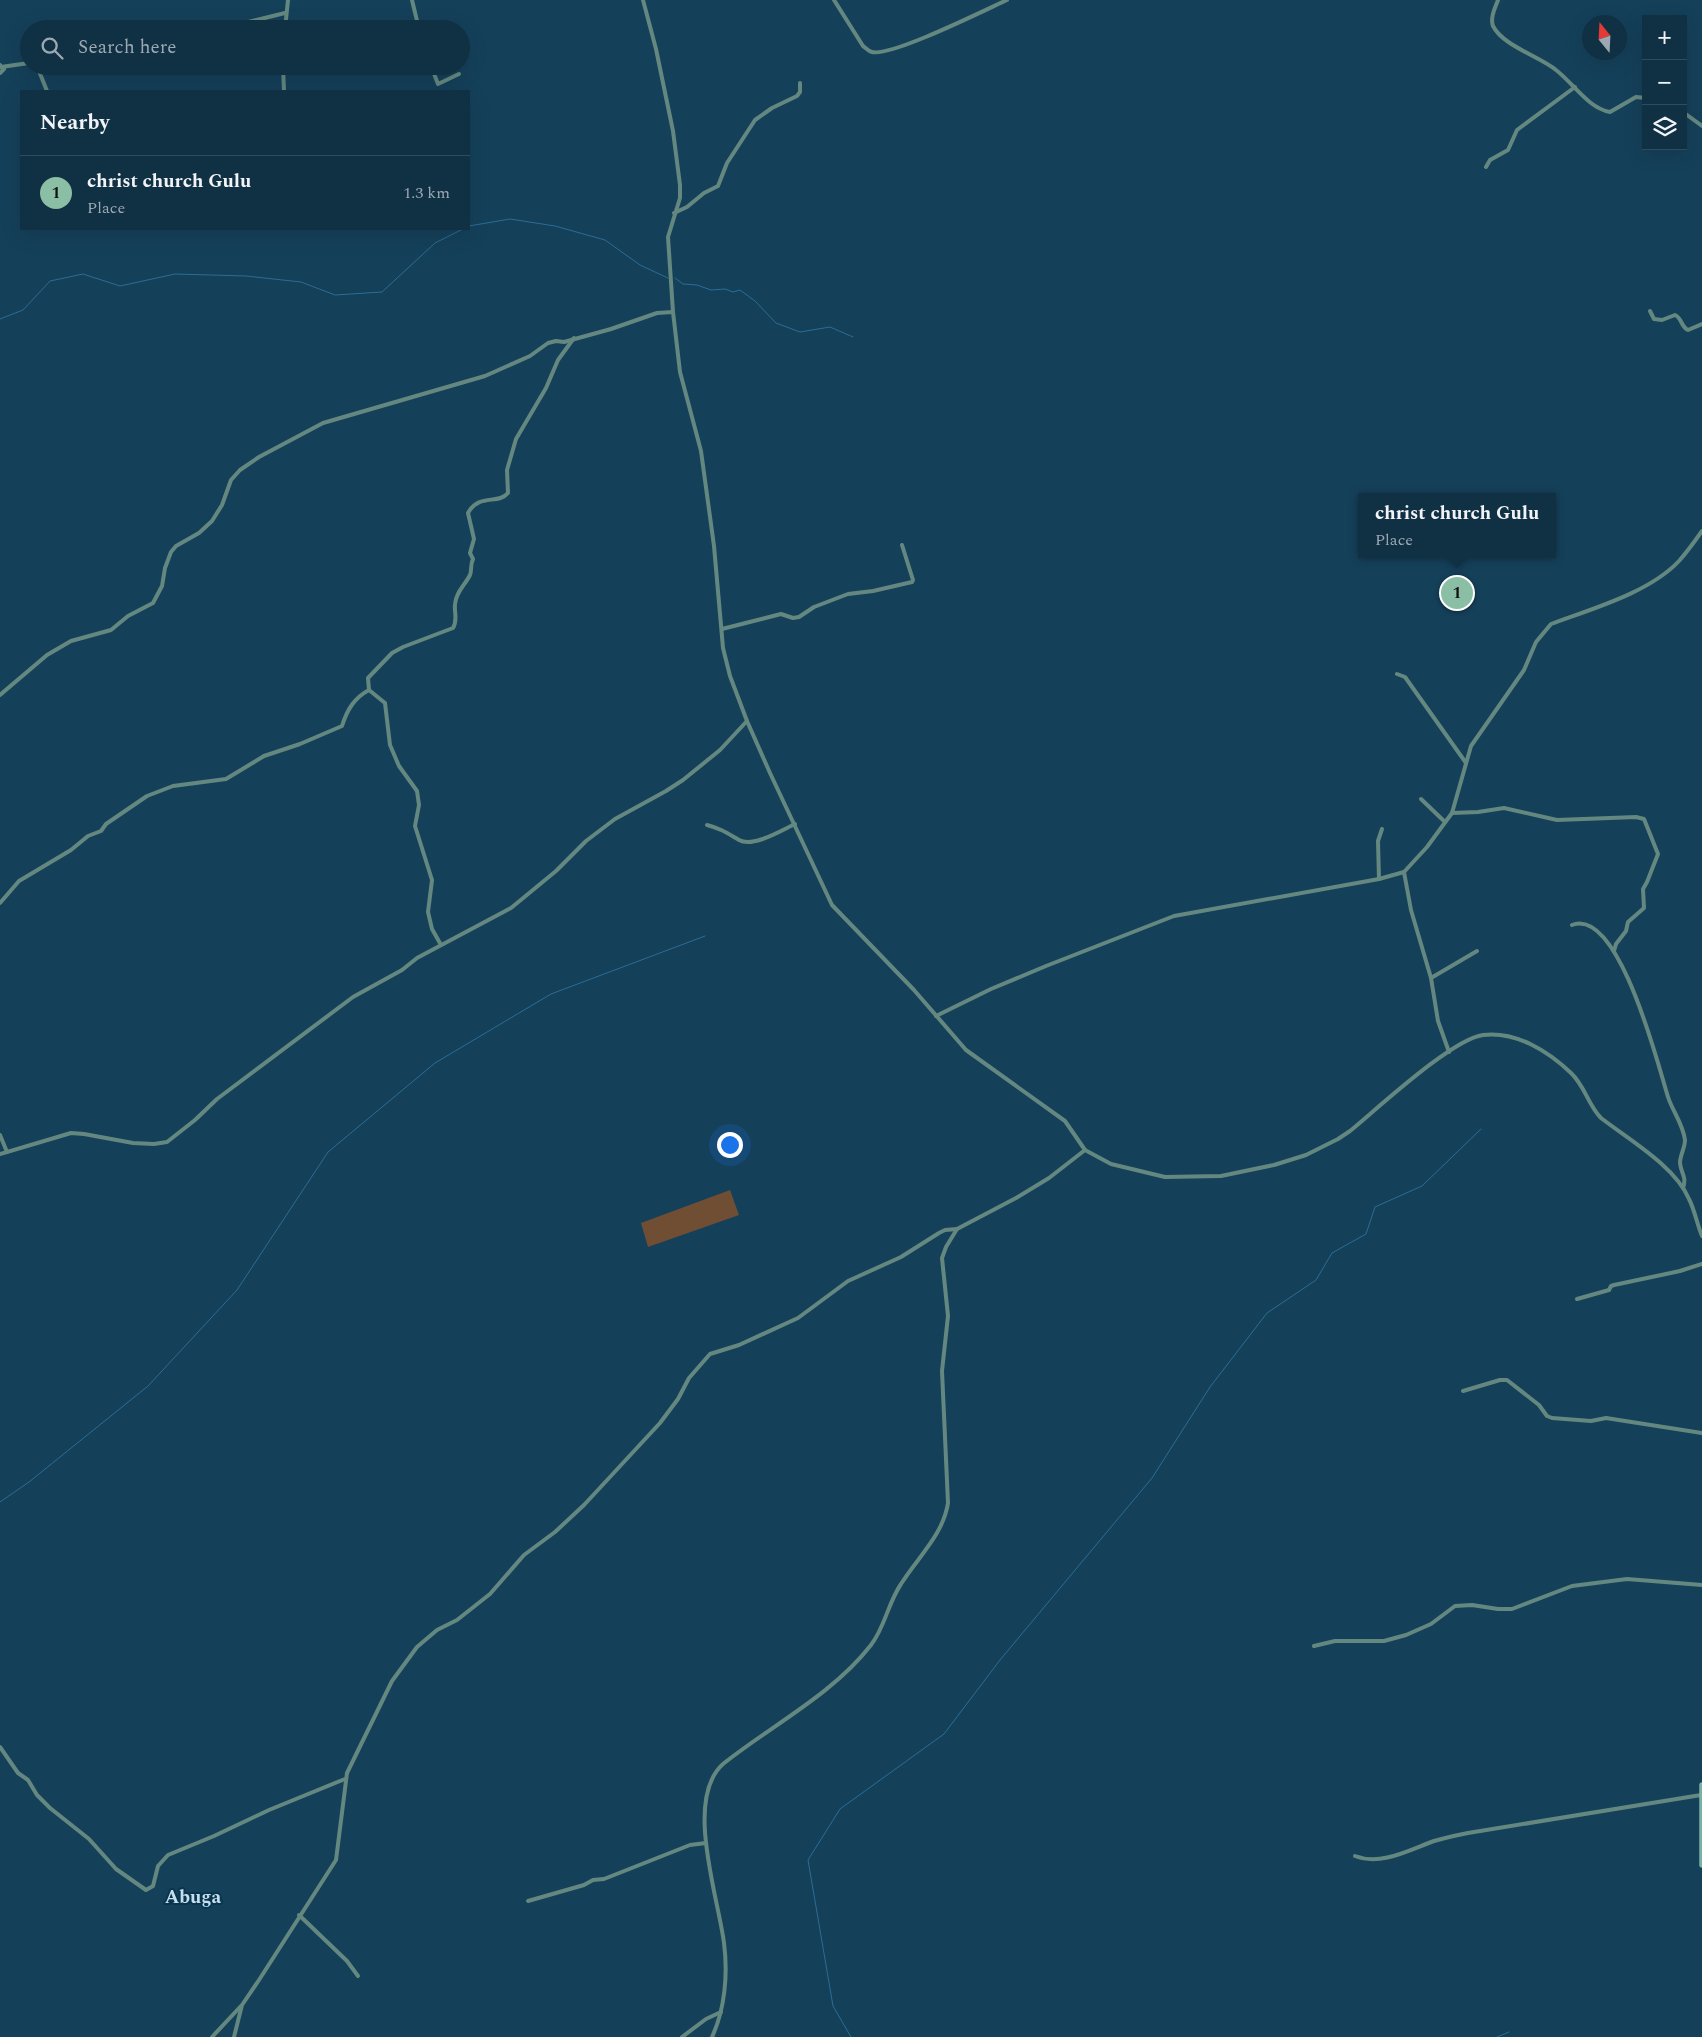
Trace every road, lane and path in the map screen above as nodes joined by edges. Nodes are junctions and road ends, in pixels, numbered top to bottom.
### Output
1 (288, 0) edge
2 (412, 0) edge
3 (643, 0) edge
4 (834, 0) edge
5 (1007, 0) edge
6 (1498, 0) edge
7 (285, 13) junction
8 (252, 20) edge
9 (285, 20) edge
10 (417, 20) edge
11 (20, 65) edge
12 (0, 66) edge
13 (0, 73) edge
14 (41, 75) edge
15 (283, 75) edge
16 (434, 75) edge
17 (457, 75) edge
18 (800, 83) dead end
19 (1574, 87) junction
20 (48, 90) edge
21 (284, 90) edge
22 (1642, 98) edge
23 (1687, 115) edge
24 (1702, 126) edge
25 (1486, 167) dead end
26 (674, 213) junction
27 (1650, 311) dead end
28 (673, 312) junction
29 (1702, 324) edge
30 (574, 338) junction
31 (1702, 530) edge
32 (902, 545) dead end
33 (722, 629) junction
34 (1397, 674) dead end
35 (370, 690) junction
36 (0, 695) edge
37 (747, 721) junction
38 (1466, 763) junction
39 (1421, 799) dead end
40 (1452, 813) junction
41 (1445, 822) junction
42 (796, 824) junction
43 (707, 825) dead end
44 (1382, 829) dead end
45 (1404, 872) junction
46 (1379, 879) junction
47 (0, 903) edge
48 (1572, 925) dead end
49 (441, 945) junction
50 (1477, 951) dead end
51 (1614, 951) junction
52 (1432, 978) junction
53 (936, 1016) junction
54 (1449, 1052) junction
55 (0, 1135) edge
56 (1085, 1150) junction
57 (7, 1152) junction
58 (0, 1154) edge
59 (1683, 1188) junction
60 (957, 1229) junction
61 (1702, 1236) edge
62 (1702, 1264) edge
63 (1577, 1299) dead end
64 (1463, 1391) dead end
65 (1702, 1433) edge
66 (1702, 1585) edge
67 (1314, 1646) dead end
68 (0, 1747) edge
69 (345, 1779) junction
70 (1702, 1785) edge
71 (1702, 1795) edge
72 (706, 1842) junction
73 (1355, 1856) dead end
74 (1702, 1866) edge
75 (528, 1901) dead end
76 (300, 1915) junction
77 (358, 1976) dead end
78 (241, 2006) junction
79 (721, 2012) junction
80 (212, 2037) edge
81 (234, 2037) edge
82 (682, 2037) edge
83 (712, 2037) edge

1 - 7 street
2 - 10 street
3 - 26 street
4 - 5 street
6 - 19 street
7 - 8 street
7 - 9 street
11 - 12 street
12 - 13 street
14 - 20 street
15 - 21 street
16 - 17 street
18 - 26 street
19 - 22 street
19 - 25 street
23 - 24 street
26 - 28 street
27 - 29 street
28 - 30 street
28 - 33 street
30 - 35 street
30 - 36 street
31 - 38 street
32 - 33 street
33 - 37 street
34 - 38 street
35 - 47 street
35 - 49 street
37 - 42 street
37 - 49 street
38 - 40 street
39 - 41 street
40 - 41 street
40 - 51 street
41 - 45 street
42 - 43 street
42 - 53 street
44 - 46 street
45 - 46 street
45 - 52 street
46 - 53 street
48 - 51 street
49 - 57 street
50 - 52 street
51 - 59 street
52 - 54 street
53 - 56 street
54 - 56 street
54 - 59 street
55 - 57 street
56 - 60 street
57 - 58 street
59 - 61 street
60 - 69 street
60 - 72 street
62 - 63 street
64 - 65 street
66 - 67 street
68 - 69 street
69 - 76 street
70 - 71 main road
71 - 73 street
71 - 74 main road
72 - 75 street
72 - 79 street
76 - 77 street
76 - 78 street
78 - 80 street
78 - 81 street
79 - 82 street
79 - 83 street

